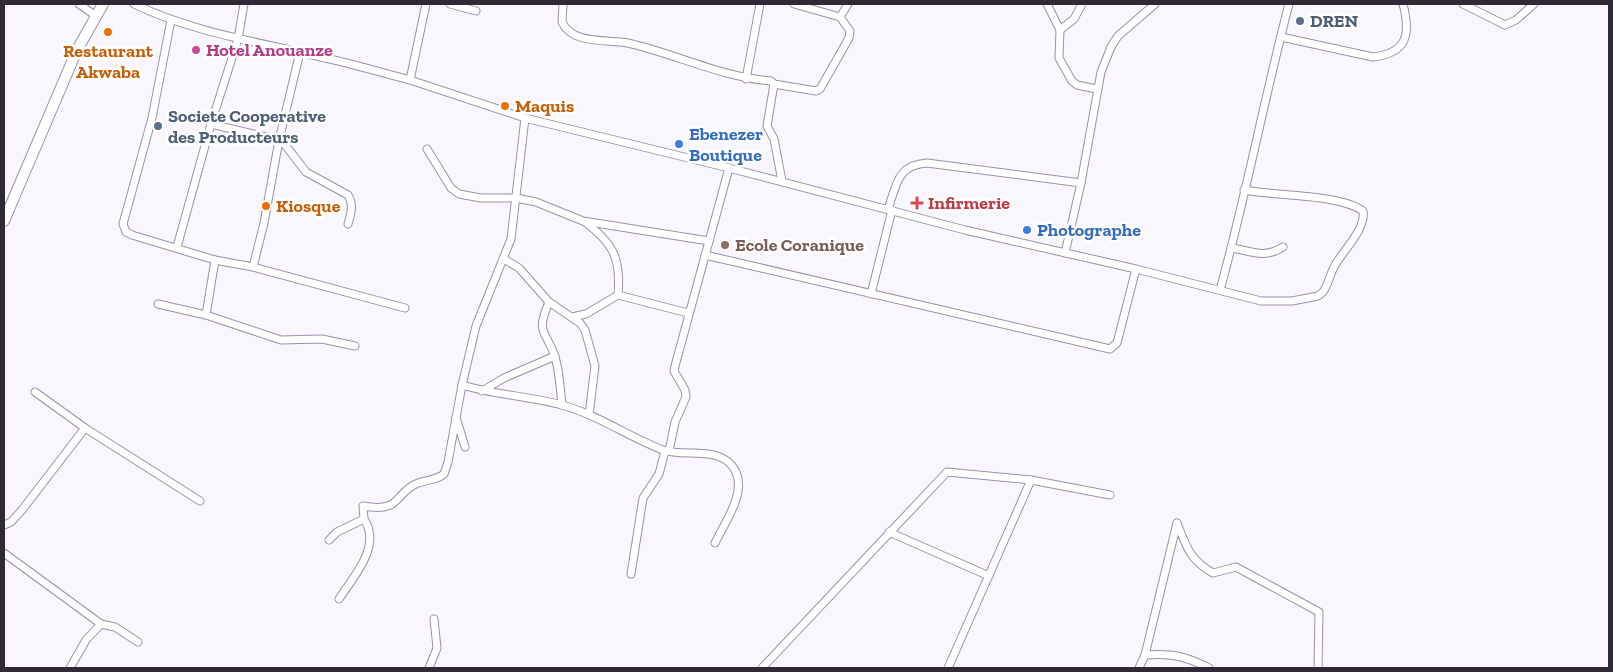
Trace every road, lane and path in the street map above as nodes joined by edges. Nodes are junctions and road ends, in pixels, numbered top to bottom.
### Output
1 (79, 4) edge
2 (103, 4) edge
3 (134, 4) edge
4 (244, 4) edge
5 (426, 4) edge
6 (450, 4) edge
7 (563, 4) edge
8 (760, 4) edge
9 (794, 4) edge
10 (848, 4) edge
11 (1047, 4) edge
12 (1082, 4) edge
13 (1289, 4) edge
14 (1403, 4) edge
15 (1462, 4) edge
16 (1534, 4) edge
17 (1150, 5) edge
18 (476, 11) dead end
19 (96, 16) junction
20 (840, 17) junction
21 (171, 20) junction
22 (1060, 30) junction
23 (1281, 38) junction
24 (238, 39) junction
25 (300, 52) junction
26 (746, 79) junction
27 (410, 80) junction
28 (774, 84) junction
29 (1097, 89) junction
30 (524, 118) junction
31 (211, 124) junction
32 (278, 140) junction
33 (427, 149) dead end
34 (730, 168) junction
35 (782, 182) junction
36 (1081, 183) junction
37 (1244, 190) junction
38 (516, 198) junction
39 (890, 210) junction
40 (4, 220) edge
41 (583, 221) junction
42 (348, 224) dead end
43 (709, 241) junction
44 (1283, 246) dead end
45 (177, 247) junction
46 (1231, 248) junction
47 (1065, 252) junction
48 (705, 255) junction
49 (504, 259) junction
50 (215, 260) junction
51 (253, 267) junction
52 (1136, 269) junction
53 (1220, 290) junction
54 (871, 294) junction
55 (618, 295) junction
56 (550, 302) junction
57 (158, 304) dead end
58 (405, 308) dead end
59 (688, 313) junction
60 (206, 315) junction
61 (572, 317) junction
62 (355, 346) dead end
63 (555, 356) junction
64 (462, 384) junction
65 (482, 391) junction
66 (35, 392) dead end
67 (562, 405) junction
68 (589, 415) junction
69 (456, 417) junction
70 (85, 428) junction
71 (466, 447) dead end
72 (667, 451) junction
73 (1031, 480) junction
74 (1110, 495) dead end
75 (200, 501) dead end
76 (364, 519) junction
77 (4, 525) edge
78 (890, 532) junction
79 (329, 540) dead end
80 (715, 543) dead end
81 (4, 553) edge
82 (631, 574) dead end
83 (989, 576) junction
84 (339, 599) dead end
85 (434, 619) dead end
86 (101, 624) junction
87 (138, 642) dead end
88 (1145, 655) junction
89 (70, 668) edge
90 (429, 668) edge
91 (762, 668) edge
92 (948, 668) edge
93 (1139, 668) edge
94 (1209, 668) edge
95 (1318, 668) edge

1 - 19 street
2 - 19 main road
3 - 21 street
4 - 24 street
5 - 27 street
6 - 18 street
7 - 26 street
8 - 26 street
9 - 20 street
10 - 20 street
11 - 22 street
12 - 22 street
13 - 23 street
14 - 23 street
15 - 16 street
17 - 29 street
19 - 40 main road
20 - 28 street
21 - 24 street
21 - 45 street
22 - 29 street
23 - 37 street
24 - 25 street
24 - 31 street
25 - 27 street
25 - 32 street
26 - 28 street
27 - 30 street
28 - 35 street
29 - 36 street
30 - 34 street
30 - 38 street
31 - 32 street
31 - 45 street
32 - 42 street
32 - 51 street
33 - 38 street
34 - 35 street
34 - 43 street
35 - 39 street
36 - 39 street
36 - 47 street
37 - 46 street
37 - 53 street
38 - 41 street
38 - 49 street
39 - 47 street
39 - 54 street
41 - 43 street
41 - 55 street
43 - 48 street
44 - 46 street
45 - 50 street
46 - 53 street
47 - 52 street
48 - 54 street
48 - 59 street
49 - 56 street
49 - 64 street
50 - 51 street
50 - 60 street
51 - 58 street
52 - 53 street
52 - 54 street
55 - 59 street
55 - 61 street
56 - 61 street
56 - 63 street
57 - 60 street
59 - 72 street
60 - 62 street
61 - 68 street
63 - 65 street
63 - 67 street
64 - 65 street
64 - 69 street
65 - 67 street
66 - 70 street
67 - 68 street
68 - 72 street
69 - 71 street
69 - 76 street
70 - 75 street
70 - 77 street
72 - 80 street
72 - 82 street
73 - 74 street
73 - 78 street
73 - 83 street
76 - 79 street
76 - 84 street
78 - 83 street
78 - 91 street
81 - 86 street
83 - 92 street
85 - 90 street
86 - 87 street
86 - 89 street
88 - 93 street
88 - 94 street
88 - 95 street

